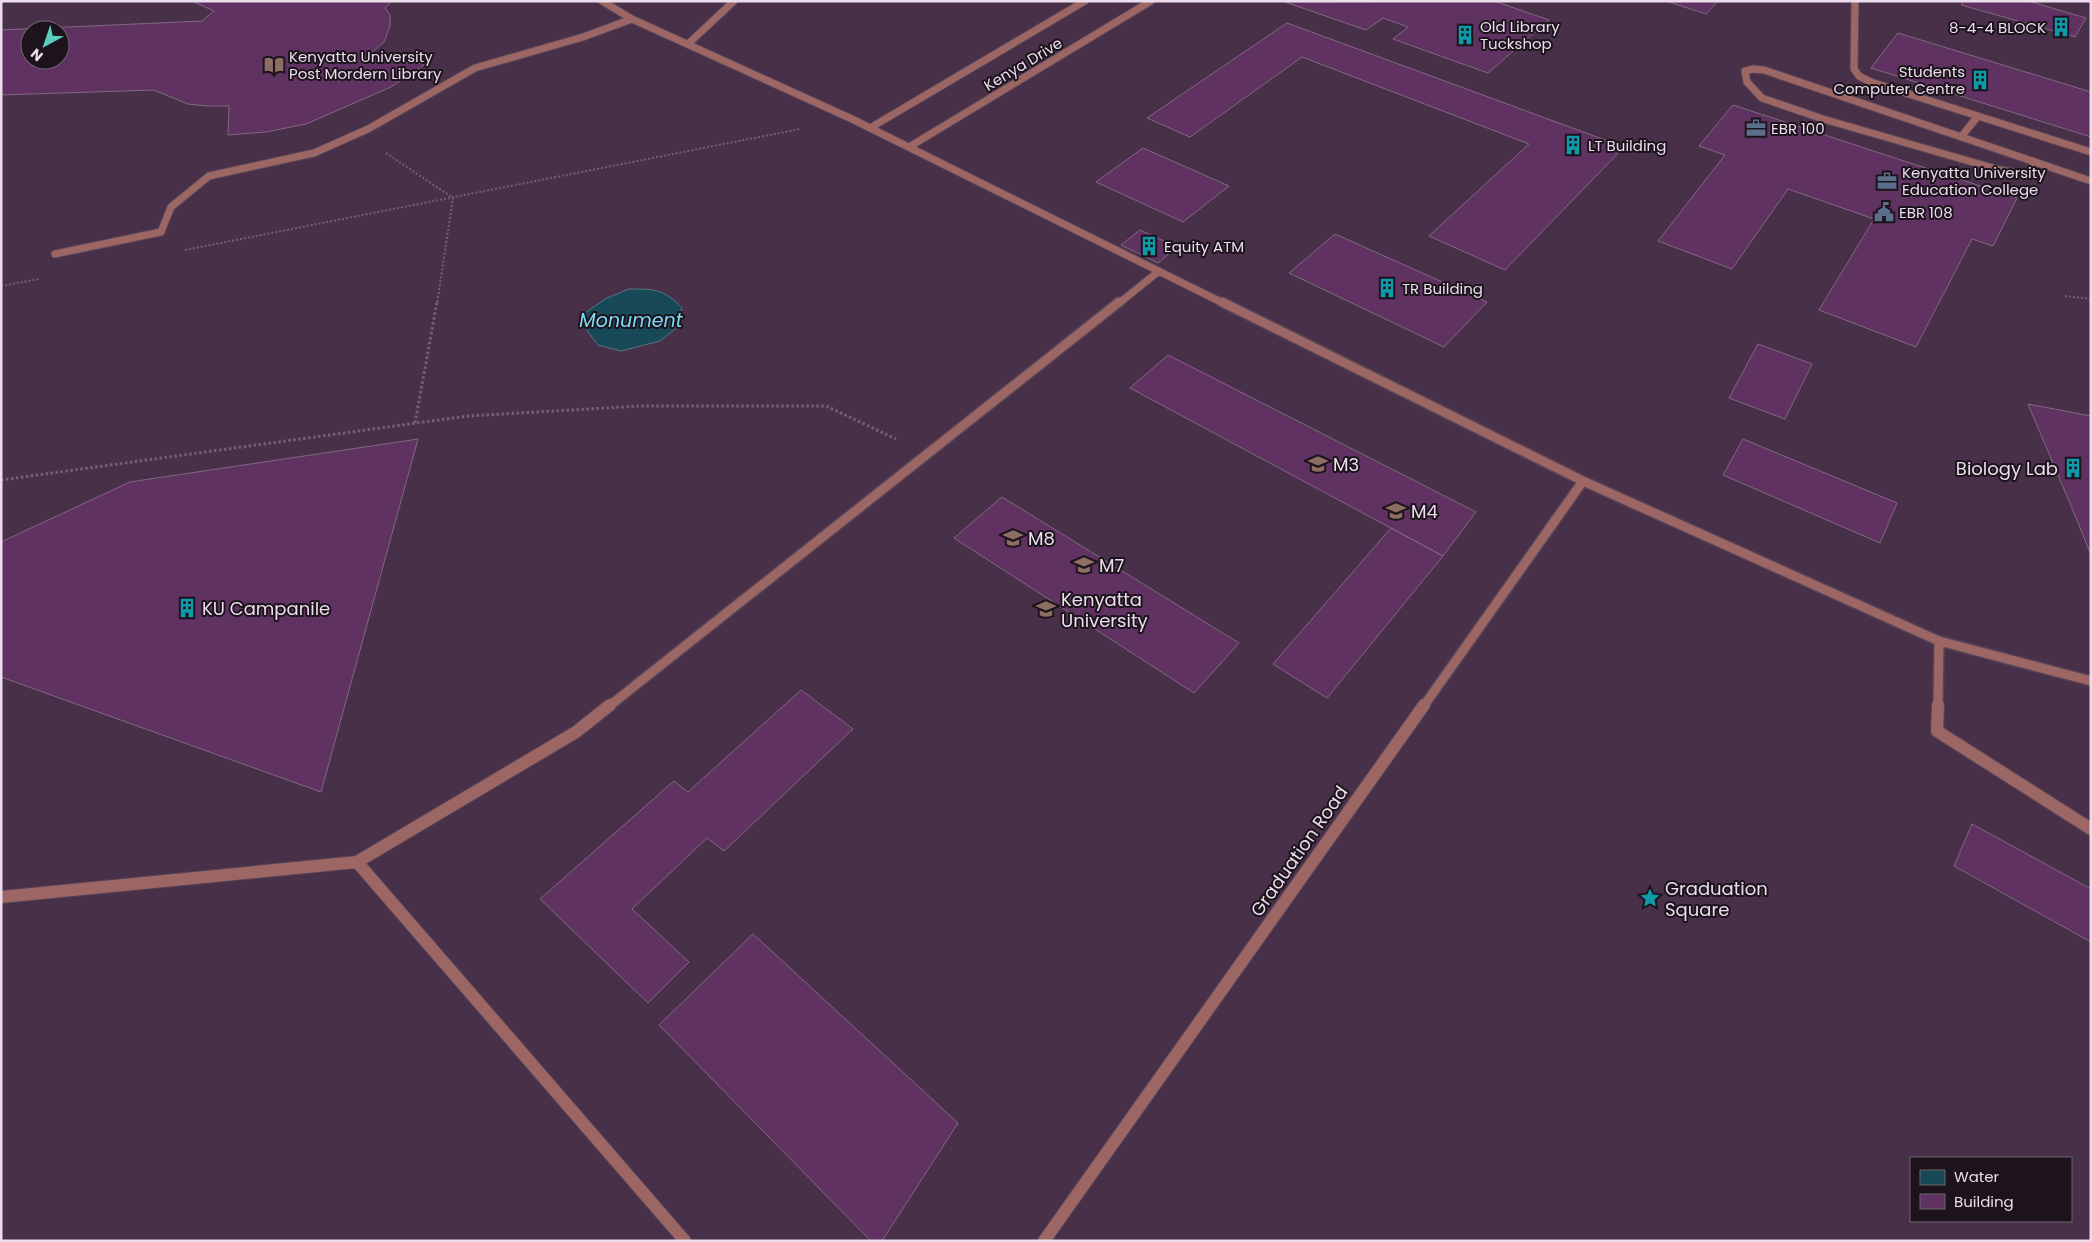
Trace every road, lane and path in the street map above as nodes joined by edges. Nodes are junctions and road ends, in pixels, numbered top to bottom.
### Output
1 (602, 1) edge
2 (734, 1) edge
3 (1085, 1) edge
4 (1151, 1) edge
5 (1855, 1) edge
6 (632, 19) junction
7 (688, 44) junction
8 (1978, 116) junction
9 (852, 119) junction
10 (870, 128) junction
11 (357, 134) junction
12 (1961, 137) junction
13 (909, 147) junction
14 (2091, 152) edge
15 (2035, 162) junction
16 (2091, 181) edge
17 (453, 198) junction
18 (184, 250) dead end
19 (55, 254) dead end
20 (1159, 271) junction
21 (40, 279) dead end
22 (1, 286) edge
23 (2065, 296) dead end
24 (2091, 299) edge
25 (415, 423) junction
26 (928, 453) junction
27 (1, 480) edge
28 (1583, 481) junction
29 (1939, 641) junction
30 (2091, 681) edge
31 (2091, 829) edge
32 (358, 862) junction
33 (1, 897) edge
34 (685, 1241) edge
35 (1044, 1241) edge

1 - 6 lane
2 - 7 lane
3 - 10 lane, Kenya Drive
4 - 13 lane, Kenya Drive
5 - 8 lane
6 - 7 lane
6 - 11 lane
7 - 9 lane
8 - 12 lane
8 - 14 lane
9 - 10 lane
9 - 17 path
10 - 13 lane
11 - 17 path
11 - 19 lane
12 - 15 lane
12 - 15 lane
13 - 20 lane
15 - 16 lane
17 - 18 path
17 - 25 path
20 - 26 lane
20 - 28 lane
21 - 22 path
23 - 24 path
25 - 26 path
25 - 27 path
26 - 32 lane
28 - 29 lane
28 - 35 lane, Graduation Road
29 - 30 lane
29 - 31 lane
32 - 33 lane
32 - 34 lane

